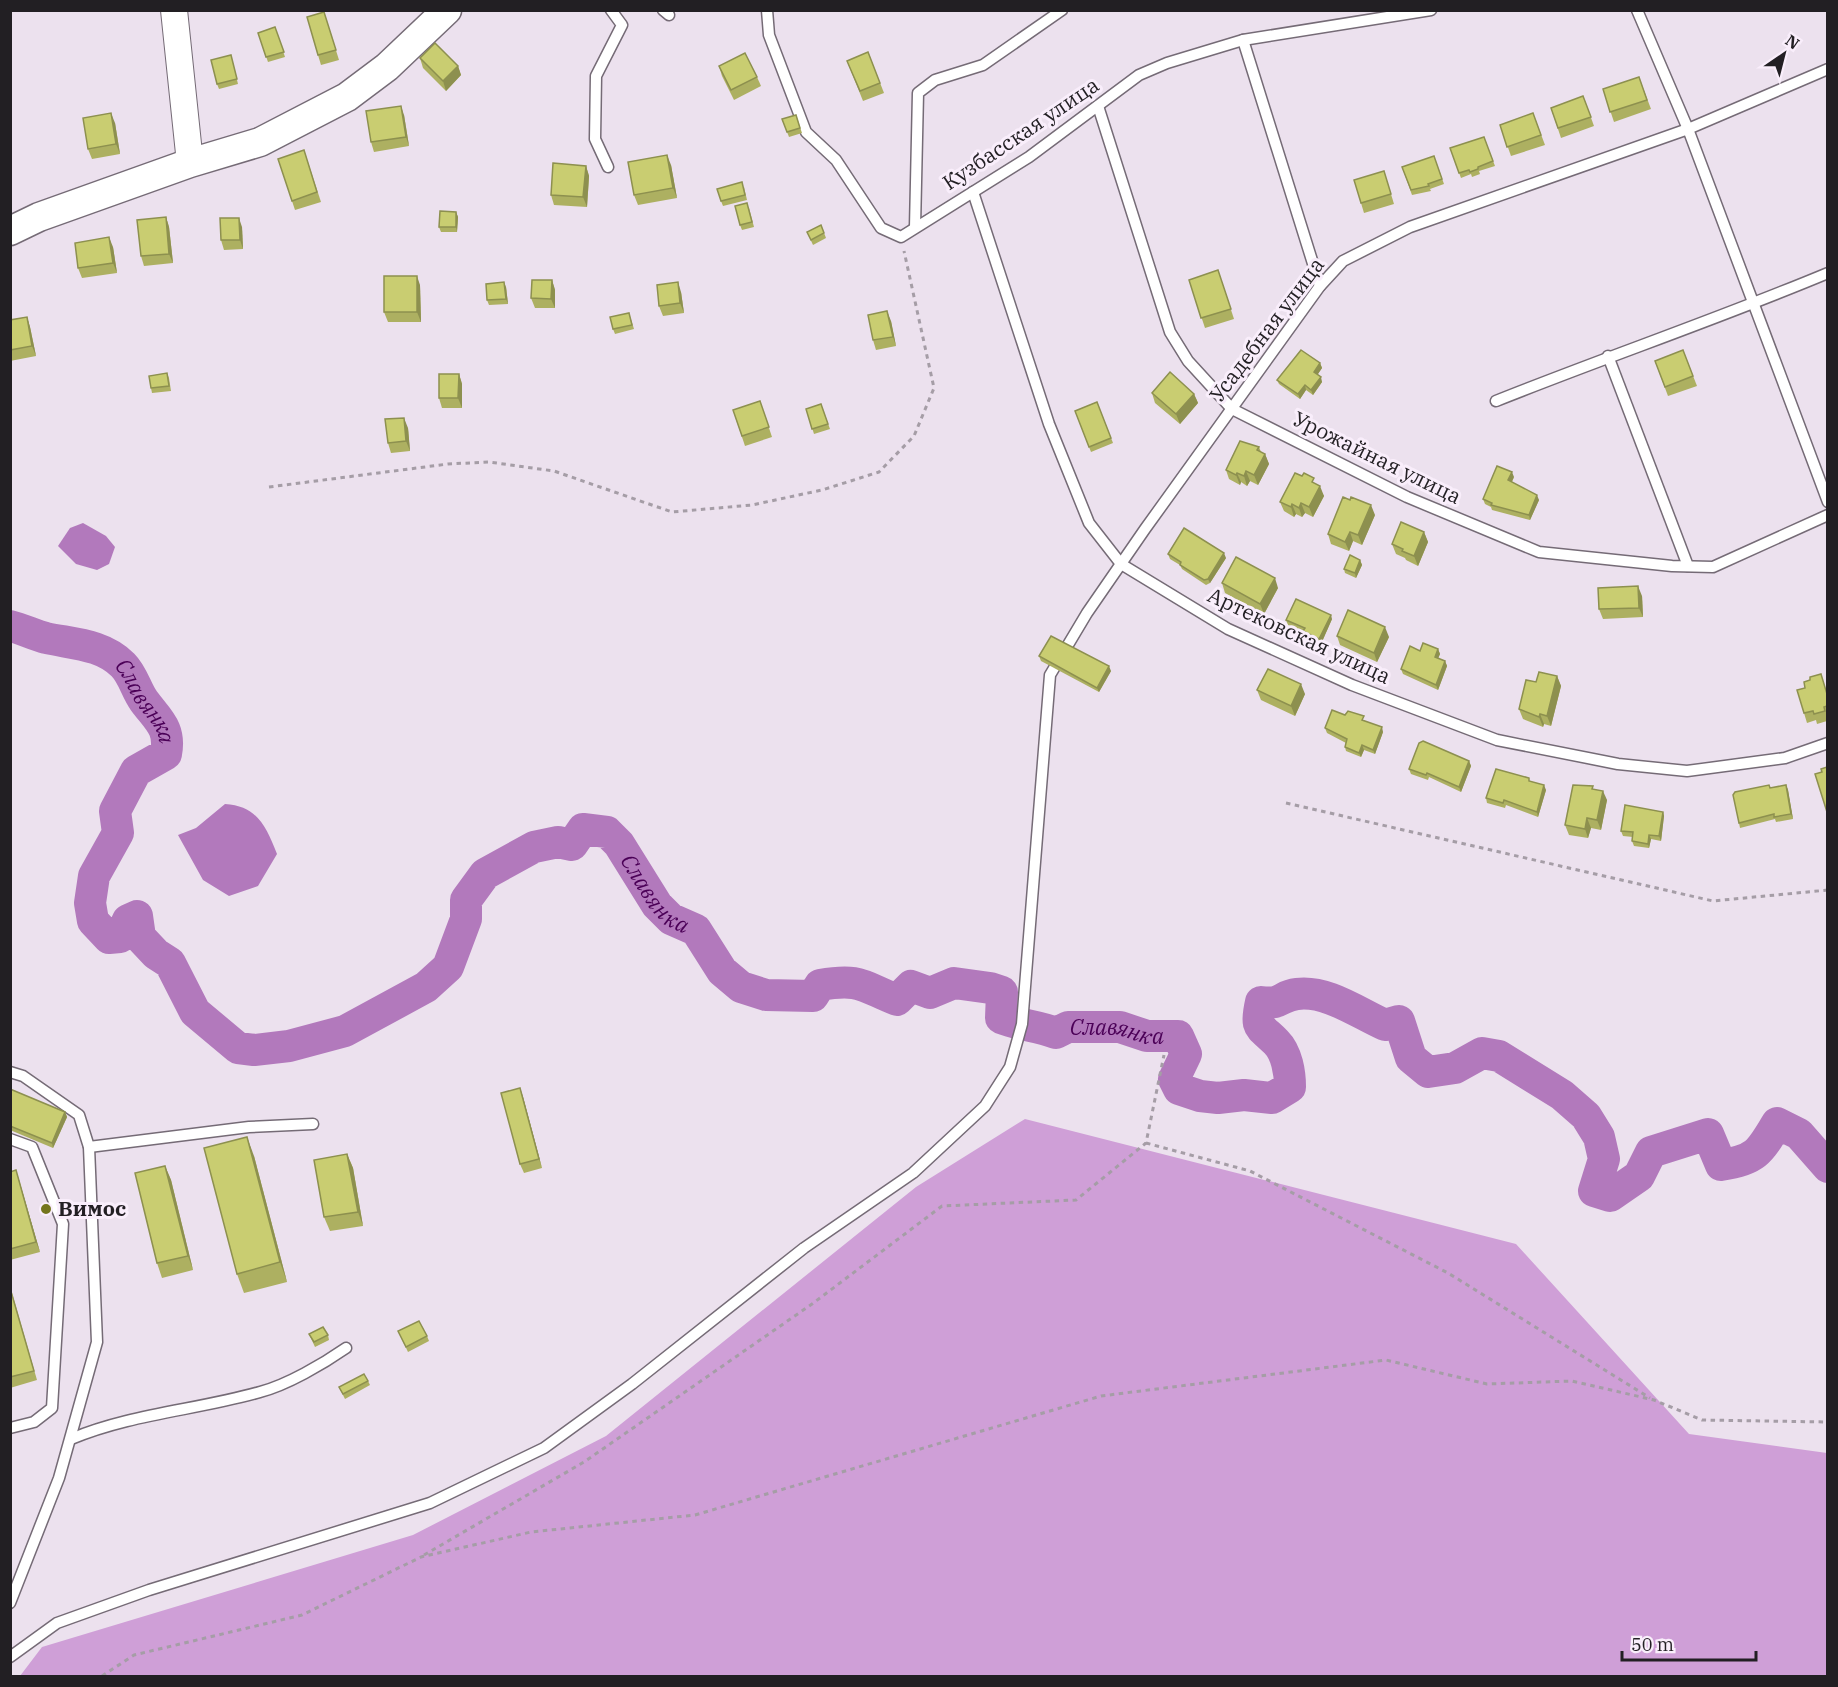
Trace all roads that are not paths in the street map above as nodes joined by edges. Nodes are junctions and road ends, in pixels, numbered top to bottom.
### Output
1 (174, 10) edge
2 (447, 10) edge
3 (611, 10) edge
4 (767, 10) edge
5 (1062, 10) edge
6 (1431, 10) edge
7 (1637, 10) edge
8 (1243, 40) junction
9 (1827, 69) edge
10 (1098, 106) junction
11 (1688, 129) junction
12 (190, 163) junction
13 (608, 166) dead end
14 (973, 192) junction
15 (915, 227) junction
16 (10, 231) edge
17 (1827, 273) edge
18 (1320, 286) junction
19 (1754, 304) junction
20 (1608, 356) junction
21 (1496, 401) dead end
22 (1232, 409) junction
23 (1827, 502) edge
24 (1827, 515) edge
25 (1121, 564) junction
26 (1688, 566) junction
27 (1827, 743) edge
28 (10, 1072) edge
29 (313, 1125) dead end
30 (10, 1139) edge
31 (89, 1147) junction
32 (346, 1348) dead end
33 (10, 1428) edge
34 (71, 1439) junction
35 (10, 1603) edge
36 (10, 1657) edge

1 - 12 street
2 - 12 main road
3 - 13 lane
4 - 15 lane, Кузбасская улица
5 - 15 lane
6 - 8 lane, Кузбасская улица
7 - 11 lane
8 - 10 lane, Кузбасская улица
8 - 18 lane
9 - 11 lane, Усадебная улица
10 - 14 lane, Кузбасская улица
10 - 22 lane, Урожайная улица
11 - 18 lane, Усадебная улица
11 - 19 lane
12 - 16 main road
14 - 15 lane, Кузбасская улица
14 - 25 lane, Артековская улица
17 - 19 lane
18 - 22 lane, Усадебная улица
19 - 20 lane
19 - 23 lane
20 - 21 lane
20 - 26 lane
22 - 25 lane, Усадебная улица
22 - 26 lane, Урожайная улица
24 - 26 lane, Урожайная улица
25 - 27 lane, Артековская улица
25 - 36 lane, Усадебная улица
28 - 31 lane
29 - 31 lane
30 - 33 lane
31 - 34 lane
32 - 34 lane
34 - 35 lane

